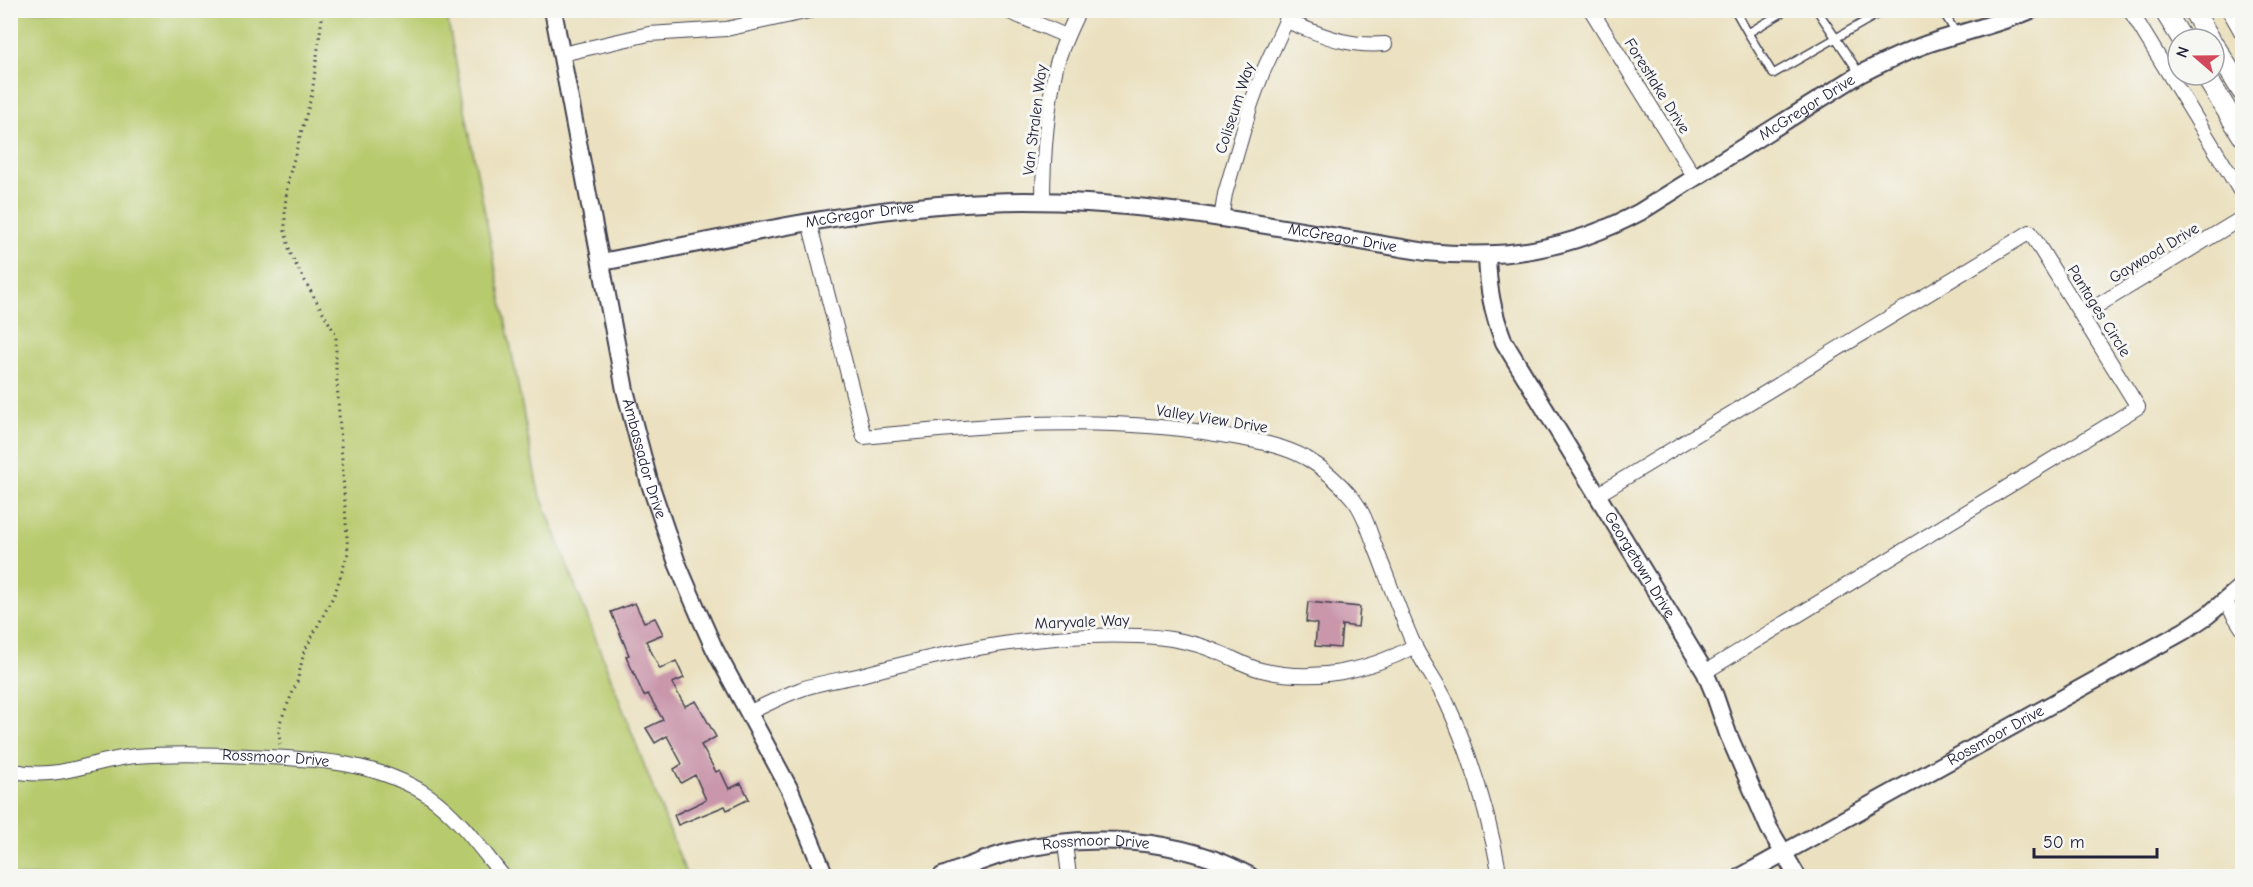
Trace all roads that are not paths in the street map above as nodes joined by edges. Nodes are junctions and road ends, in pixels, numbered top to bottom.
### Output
1 (553, 10) edge
2 (814, 10) edge
3 (1005, 10) edge
4 (1079, 10) edge
5 (1591, 10) edge
6 (1735, 10) edge
7 (1787, 10) edge
8 (1817, 10) edge
9 (1886, 10) edge
10 (1942, 10) edge
11 (2031, 10) edge
12 (2130, 10) edge
13 (2164, 10) edge
14 (2193, 10) edge
15 (2229, 10) edge
16 (1289, 16) edge
17 (2175, 27) edge
18 (2204, 27) edge
19 (1748, 33) junction
20 (2242, 33) edge
21 (1957, 35) junction
22 (1066, 36) junction
23 (1835, 39) junction
24 (1385, 44) dead end
25 (562, 54) junction
26 (2226, 65) edge
27 (1860, 74) junction
28 (2212, 87) edge
29 (2242, 91) edge
30 (2242, 135) edge
31 (1695, 178) junction
32 (2242, 194) edge
33 (1043, 201) junction
34 (2242, 218) edge
35 (1221, 219) junction
36 (809, 222) junction
37 (1486, 255) junction
38 (602, 262) junction
39 (2082, 315) junction
40 (1597, 495) junction
41 (2242, 586) edge
42 (2225, 601) junction
43 (2242, 628) edge
44 (1415, 646) junction
45 (1705, 672) junction
46 (750, 712) junction
47 (10, 770) edge
48 (1065, 843) junction
49 (1784, 853) junction
50 (502, 876) edge
51 (825, 876) edge
52 (942, 876) edge
53 (1069, 876) edge
54 (1250, 876) edge
55 (1500, 876) edge
56 (1742, 876) edge
57 (1797, 876) edge

1 - 25 street, Ambassador Drive
2 - 25 street
3 - 22 street
4 - 22 street, Van Stralen Way
5 - 31 street, Forestlake Drive
6 - 19 lane
7 - 19 lane
8 - 23 lane
9 - 23 lane
10 - 21 lane
11 - 21 street, McGregor Drive
12 - 32 street
13 - 17 main road
14 - 18 main road
15 - 20 street
16 - 24 street
16 - 35 street, Coliseum Way
19 - 23 lane
21 - 27 street, McGregor Drive
22 - 33 street, Van Stralen Way
23 - 27 lane
25 - 38 street, Ambassador Drive
26 - 29 main road
27 - 31 street, McGregor Drive
28 - 30 main road
31 - 37 street, McGregor Drive
33 - 35 street, McGregor Drive
33 - 36 street, McGregor Drive
34 - 39 street, Gaywood Drive
35 - 37 street, McGregor Drive
36 - 38 street, McGregor Drive
36 - 44 street, Valley View Drive
37 - 40 street, Georgetown Drive
38 - 46 street, Ambassador Drive
39 - 40 street, Pantages Circle
39 - 45 street, Pantages Circle
40 - 45 street, Georgetown Drive
41 - 42 street, Rossmoor Drive
42 - 43 street
42 - 49 street, Rossmoor Drive
44 - 46 street, Maryvale Way
44 - 55 street, Valley View Drive
45 - 49 street, Georgetown Drive
46 - 51 street, Ambassador Drive
47 - 50 street, Rossmoor Drive
48 - 52 street, Rossmoor Drive
48 - 53 street
48 - 54 street, Rossmoor Drive
49 - 56 street, Rossmoor Drive
49 - 57 street, Georgetown Drive

